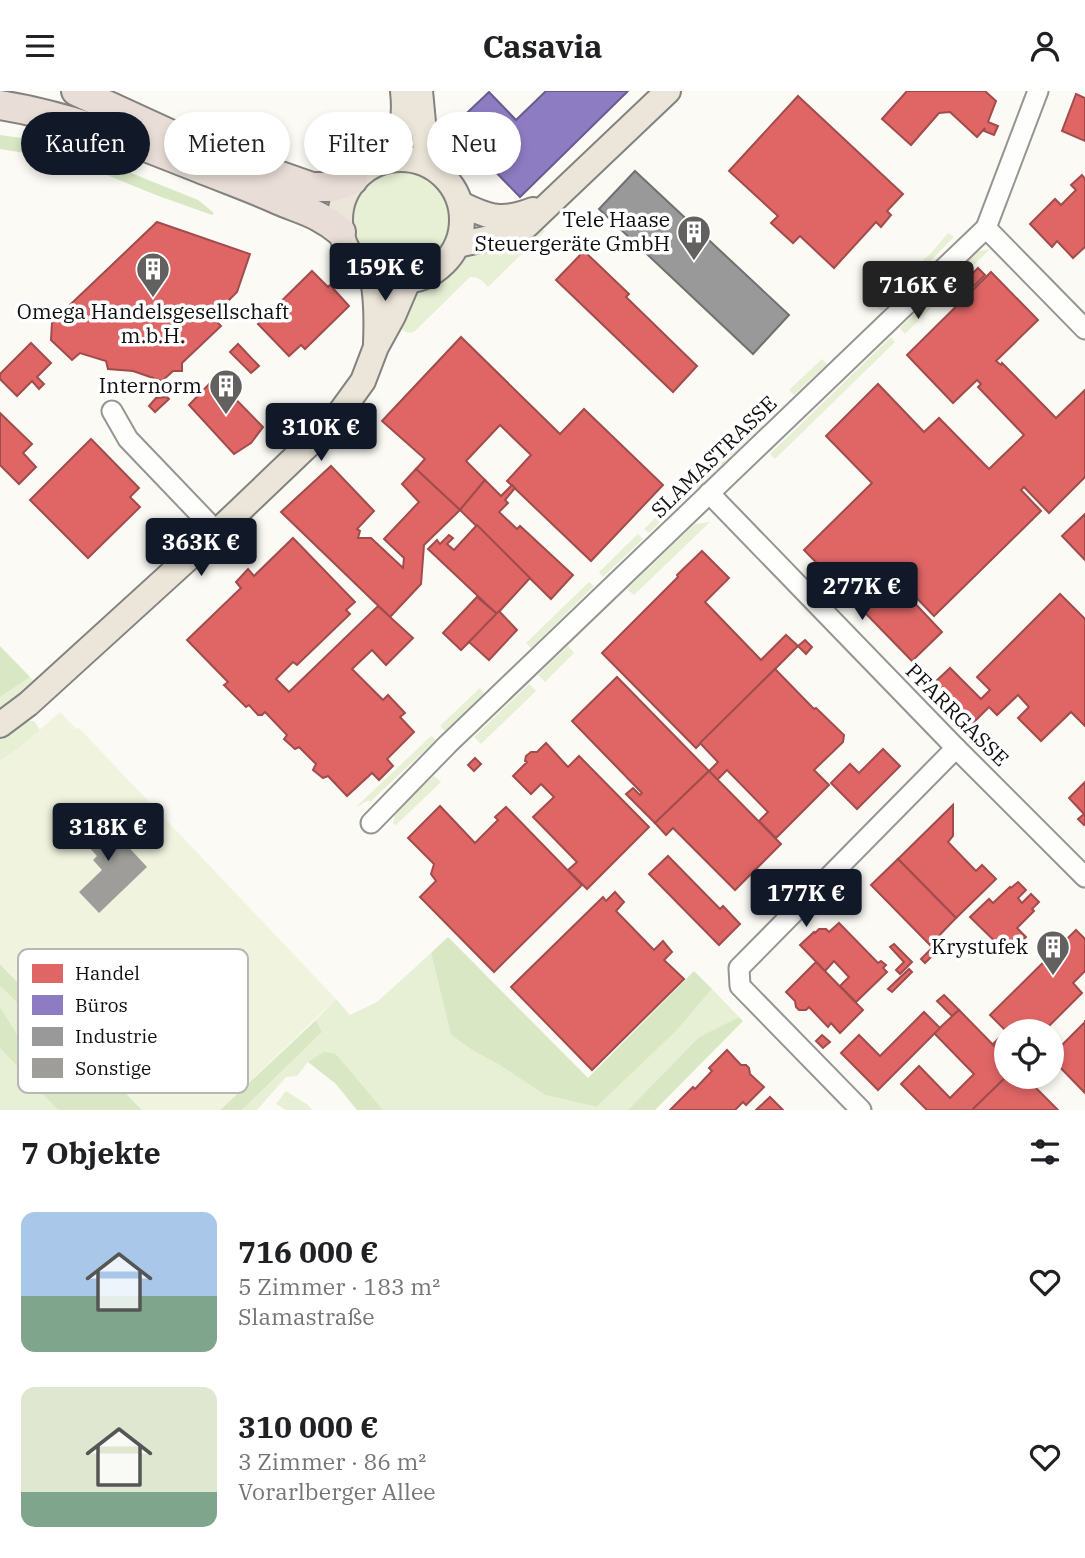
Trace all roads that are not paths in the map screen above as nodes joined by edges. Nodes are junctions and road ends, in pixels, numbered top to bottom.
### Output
1 (35, 91) edge
2 (403, 91) edge
3 (419, 91) edge
4 (668, 91) edge
5 (1038, 91) edge
6 (84, 94) edge
7 (0, 105) edge
8 (38, 112) edge
9 (81, 112) edge
10 (404, 112) edge
11 (150, 147) edge
12 (427, 156) edge
13 (360, 175) edge
14 (444, 175) edge
15 (354, 180) junction
16 (461, 204) junction
17 (550, 204) junction
18 (986, 228) junction
19 (341, 232) junction
20 (457, 245) junction
21 (372, 274) junction
22 (408, 281) junction
23 (1085, 329) edge
24 (376, 347) junction
25 (112, 411) dead end
26 (709, 493) junction
27 (217, 531) junction
28 (0, 725) edge
29 (956, 748) junction
30 (371, 823) dead end
31 (1085, 877) edge
32 (861, 1110) edge

1 - 9 highway
2 - 10 main road
3 - 12 main road
4 - 17 main road
5 - 18 street, SLAMASTRASSE
6 - 15 highway
7 - 8 highway
11 - 19 highway
13 - 15 main road
14 - 16 main road
15 - 19 main road
16 - 17 main road
16 - 20 main road
17 - 20 main road
18 - 23 street
18 - 26 street, SLAMASTRASSE
19 - 21 main road
20 - 22 main road
21 - 22 main road
21 - 24 main road
22 - 24 main road
24 - 27 main road
25 - 27 street
26 - 29 street, PFARRGASSE
26 - 30 street, SLAMASTRASSE
27 - 28 main road
29 - 31 street, PFARRGASSE
29 - 32 street

